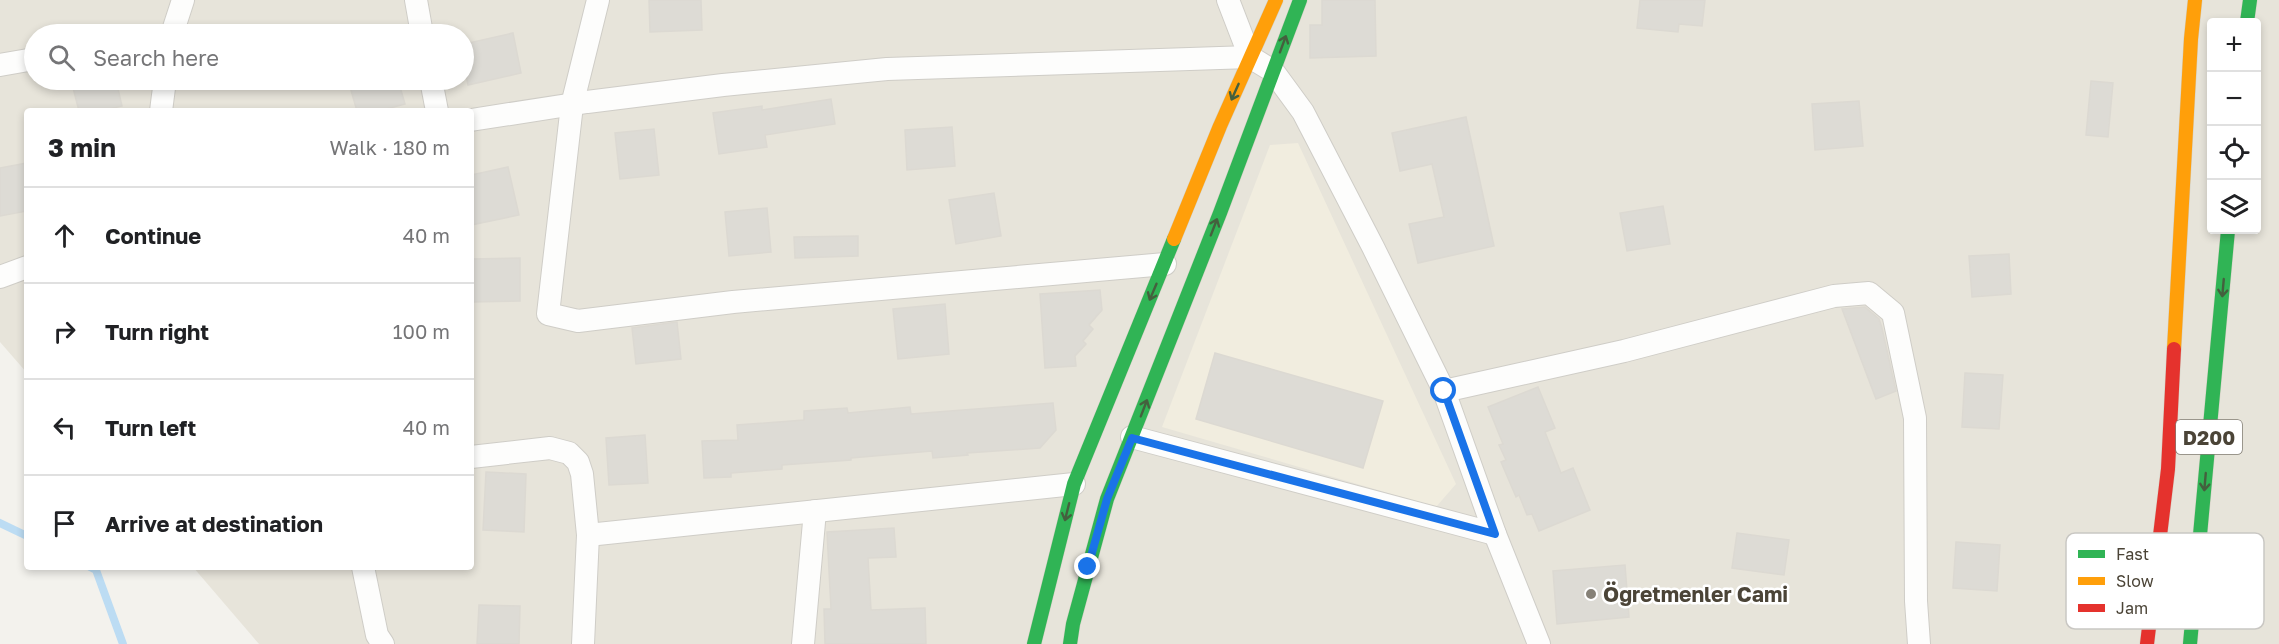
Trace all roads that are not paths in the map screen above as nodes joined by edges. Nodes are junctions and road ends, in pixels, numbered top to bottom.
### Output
1 (183, 0) edge
2 (416, 0) edge
3 (598, 0) edge
4 (1228, 0) edge
5 (1276, 0) edge
6 (1300, 0) edge
7 (2195, 0) edge
8 (2250, 0) edge
9 (2248, 18) edge
10 (175, 24) edge
11 (420, 24) edge
12 (1250, 57) junction
13 (24, 61) edge
14 (0, 65) edge
15 (1274, 71) junction
16 (164, 90) edge
17 (433, 90) edge
18 (572, 105) junction
19 (161, 108) edge
20 (436, 108) edge
21 (474, 120) edge
22 (2228, 234) edge
23 (1165, 264) junction
24 (24, 268) edge
25 (0, 277) edge
26 (1444, 391) junction
27 (1132, 438) junction
28 (474, 457) edge
29 (1074, 484) junction
30 (814, 511) junction
31 (2161, 533) edge
32 (2200, 533) edge
33 (1495, 534) junction
34 (588, 535) junction
35 (364, 570) edge
36 (2149, 629) edge
37 (2191, 629) edge
38 (383, 644) edge
39 (583, 644) edge
40 (803, 644) edge
41 (1034, 644) edge
42 (1070, 644) edge
43 (1539, 644) edge
44 (1919, 644) edge
45 (2147, 644) edge
46 (2190, 644) edge

1 - 10 street
2 - 11 street
3 - 18 street
4 - 12 street
5 - 12 main road
15 -> 6 main road
7 - 31 main road
8 - 9 main road
12 - 15 street
12 - 18 street
12 -> 23 main road
13 - 14 street
15 - 26 street
27 -> 15 main road
16 - 19 street
17 - 20 street
18 - 21 street
18 - 23 street
22 -> 32 main road, D200
23 -> 29 main road
24 - 25 street
26 - 33 street
26 - 44 street
27 - 33 street
27 - 42 main road
28 - 34 street
29 - 30 street
29 -> 41 main road
30 - 34 street
30 - 40 street
33 - 43 street
34 - 39 street
35 - 38 street
36 - 45 main road
37 -> 46 main road, D200

